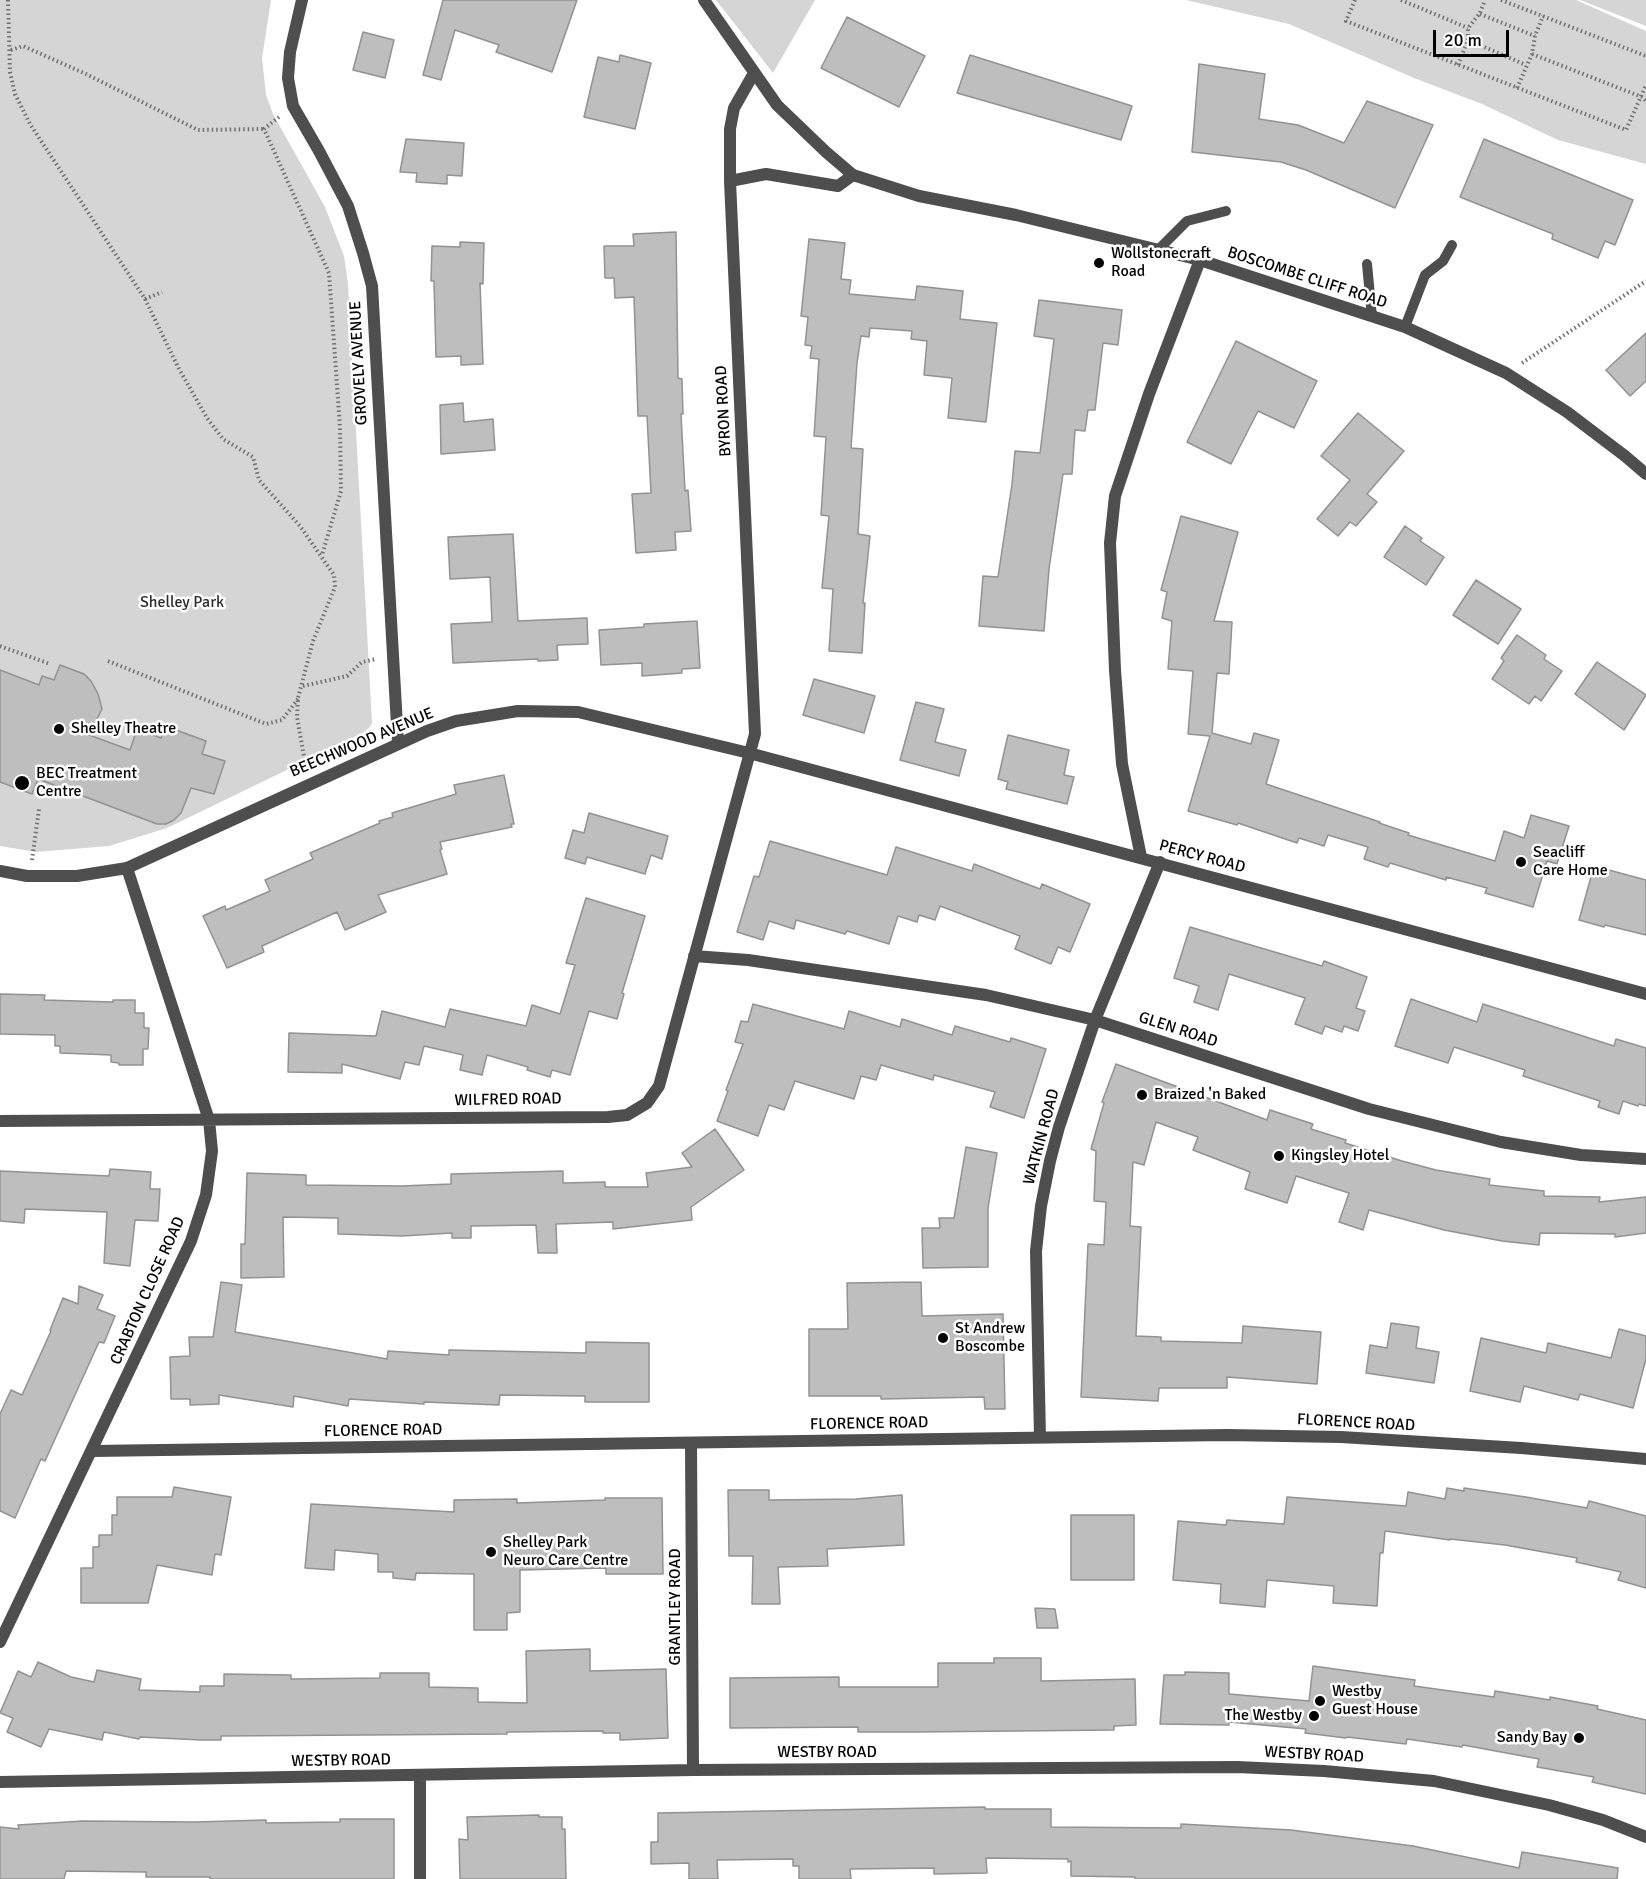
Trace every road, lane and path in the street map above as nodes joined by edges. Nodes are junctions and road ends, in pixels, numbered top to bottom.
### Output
1 (8, 0) edge
2 (302, 0) edge
3 (704, 0) edge
4 (1355, 0) edge
5 (1401, 0) edge
6 (1485, 0) edge
7 (1502, 0) edge
8 (1480, 14) junction
9 (1543, 16) junction
10 (1468, 28) junction
11 (1535, 36) junction
12 (1468, 40) junction
13 (10, 50) junction
14 (1532, 54) junction
15 (1646, 56) edge
16 (1458, 65) junction
17 (1526, 65) junction
18 (754, 73) junction
19 (1646, 85) edge
20 (1516, 88) junction
21 (1645, 98) edge
22 (293, 106) junction
23 (264, 129) junction
24 (853, 175) junction
25 (730, 181) junction
26 (1226, 211) dead end
27 (1452, 245) dead end
28 (1159, 249) junction
29 (1200, 260) junction
30 (1367, 264) dead end
31 (1646, 281) edge
32 (162, 292) dead end
33 (145, 299) junction
34 (1372, 316) junction
35 (1405, 327) junction
36 (1506, 373) junction
37 (1646, 474) edge
38 (322, 556) junction
39 (0, 646) edge
40 (393, 656) junction
41 (108, 661) dead end
42 (50, 664) dead end
43 (303, 686) junction
44 (298, 698) junction
45 (398, 743) junction
46 (749, 753) junction
47 (311, 783) junction
48 (39, 809) dead end
49 (1141, 857) junction
50 (1160, 862) junction
51 (127, 868) junction
52 (0, 871) edge
53 (30, 876) junction
54 (694, 956) junction
55 (1646, 994) edge
56 (1095, 1020) junction
57 (209, 1120) junction
58 (0, 1121) edge
59 (1646, 1159) edge
60 (1040, 1437) junction
61 (691, 1444) junction
62 (92, 1451) junction
63 (1646, 1459) edge
64 (0, 1642) edge
65 (693, 1770) junction
66 (420, 1776) junction
67 (0, 1782) edge
68 (1646, 1837) edge
69 (420, 1879) edge

1 - 13 path
2 - 22 street, GROVELY AVENUE
3 - 18 street, BOSCOMBE CLIFF ROAD
4 - 16 path
5 - 10 path
6 - 8 path
7 - 9 path
8 - 10 path
8 - 11 path
9 - 11 path
9 - 15 path
10 - 12 path
11 - 14 path
12 - 16 path
12 - 17 path
13 - 23 path
13 - 33 path
14 - 17 path
14 - 21 path
16 - 20 path
17 - 20 path
18 - 24 street, BOSCOMBE CLIFF ROAD
18 - 25 street, BYRON ROAD
19 - 21 path
20 - 21 path
22 - 23 path
22 - 40 street, GROVELY AVENUE
23 - 38 path
24 - 25 street
24 - 28 street, BOSCOMBE CLIFF ROAD
25 - 46 street, BYRON ROAD
26 - 28 lane
27 - 35 lane
28 - 29 street, BOSCOMBE CLIFF ROAD
29 - 34 street, BOSCOMBE CLIFF ROAD
29 - 49 street
30 - 34 lane
31 - 36 path
32 - 33 path
33 - 38 path
34 - 35 street, BOSCOMBE CLIFF ROAD
35 - 36 street, BOSCOMBE CLIFF ROAD
36 - 37 street, BOSCOMBE CLIFF ROAD
38 - 43 path
39 - 42 path
40 - 43 path
40 - 45 street, GROVELY AVENUE
41 - 44 path
43 - 44 path
44 - 47 path
45 - 46 street, BEECHWOOD AVENUE
45 - 47 street, BEECHWOOD AVENUE
46 - 49 street, PERCY ROAD
46 - 54 street, WILFRED ROAD
47 - 51 street, BEECHWOOD AVENUE
48 - 53 path
49 - 50 street, PERCY ROAD
50 - 55 street, PERCY ROAD
50 - 56 street, WATKIN ROAD
51 - 53 street, BEECHWOOD AVENUE
51 - 57 street, CRABTON CLOSE ROAD
52 - 53 street, BEECHWOOD AVENUE
54 - 56 street, GLEN ROAD
54 - 57 street, WILFRED ROAD
56 - 59 street, GLEN ROAD
56 - 60 street, WATKIN ROAD
57 - 58 street, WILFRED ROAD
57 - 62 street, CRABTON CLOSE ROAD
60 - 61 street, FLORENCE ROAD
60 - 63 street, FLORENCE ROAD
61 - 62 street, FLORENCE ROAD
61 - 65 street, GRANTLEY ROAD
62 - 64 street, CRABTON CLOSE ROAD
65 - 66 street, WESTBY ROAD
65 - 68 street, WESTBY ROAD
66 - 67 street, WESTBY ROAD
66 - 69 street

